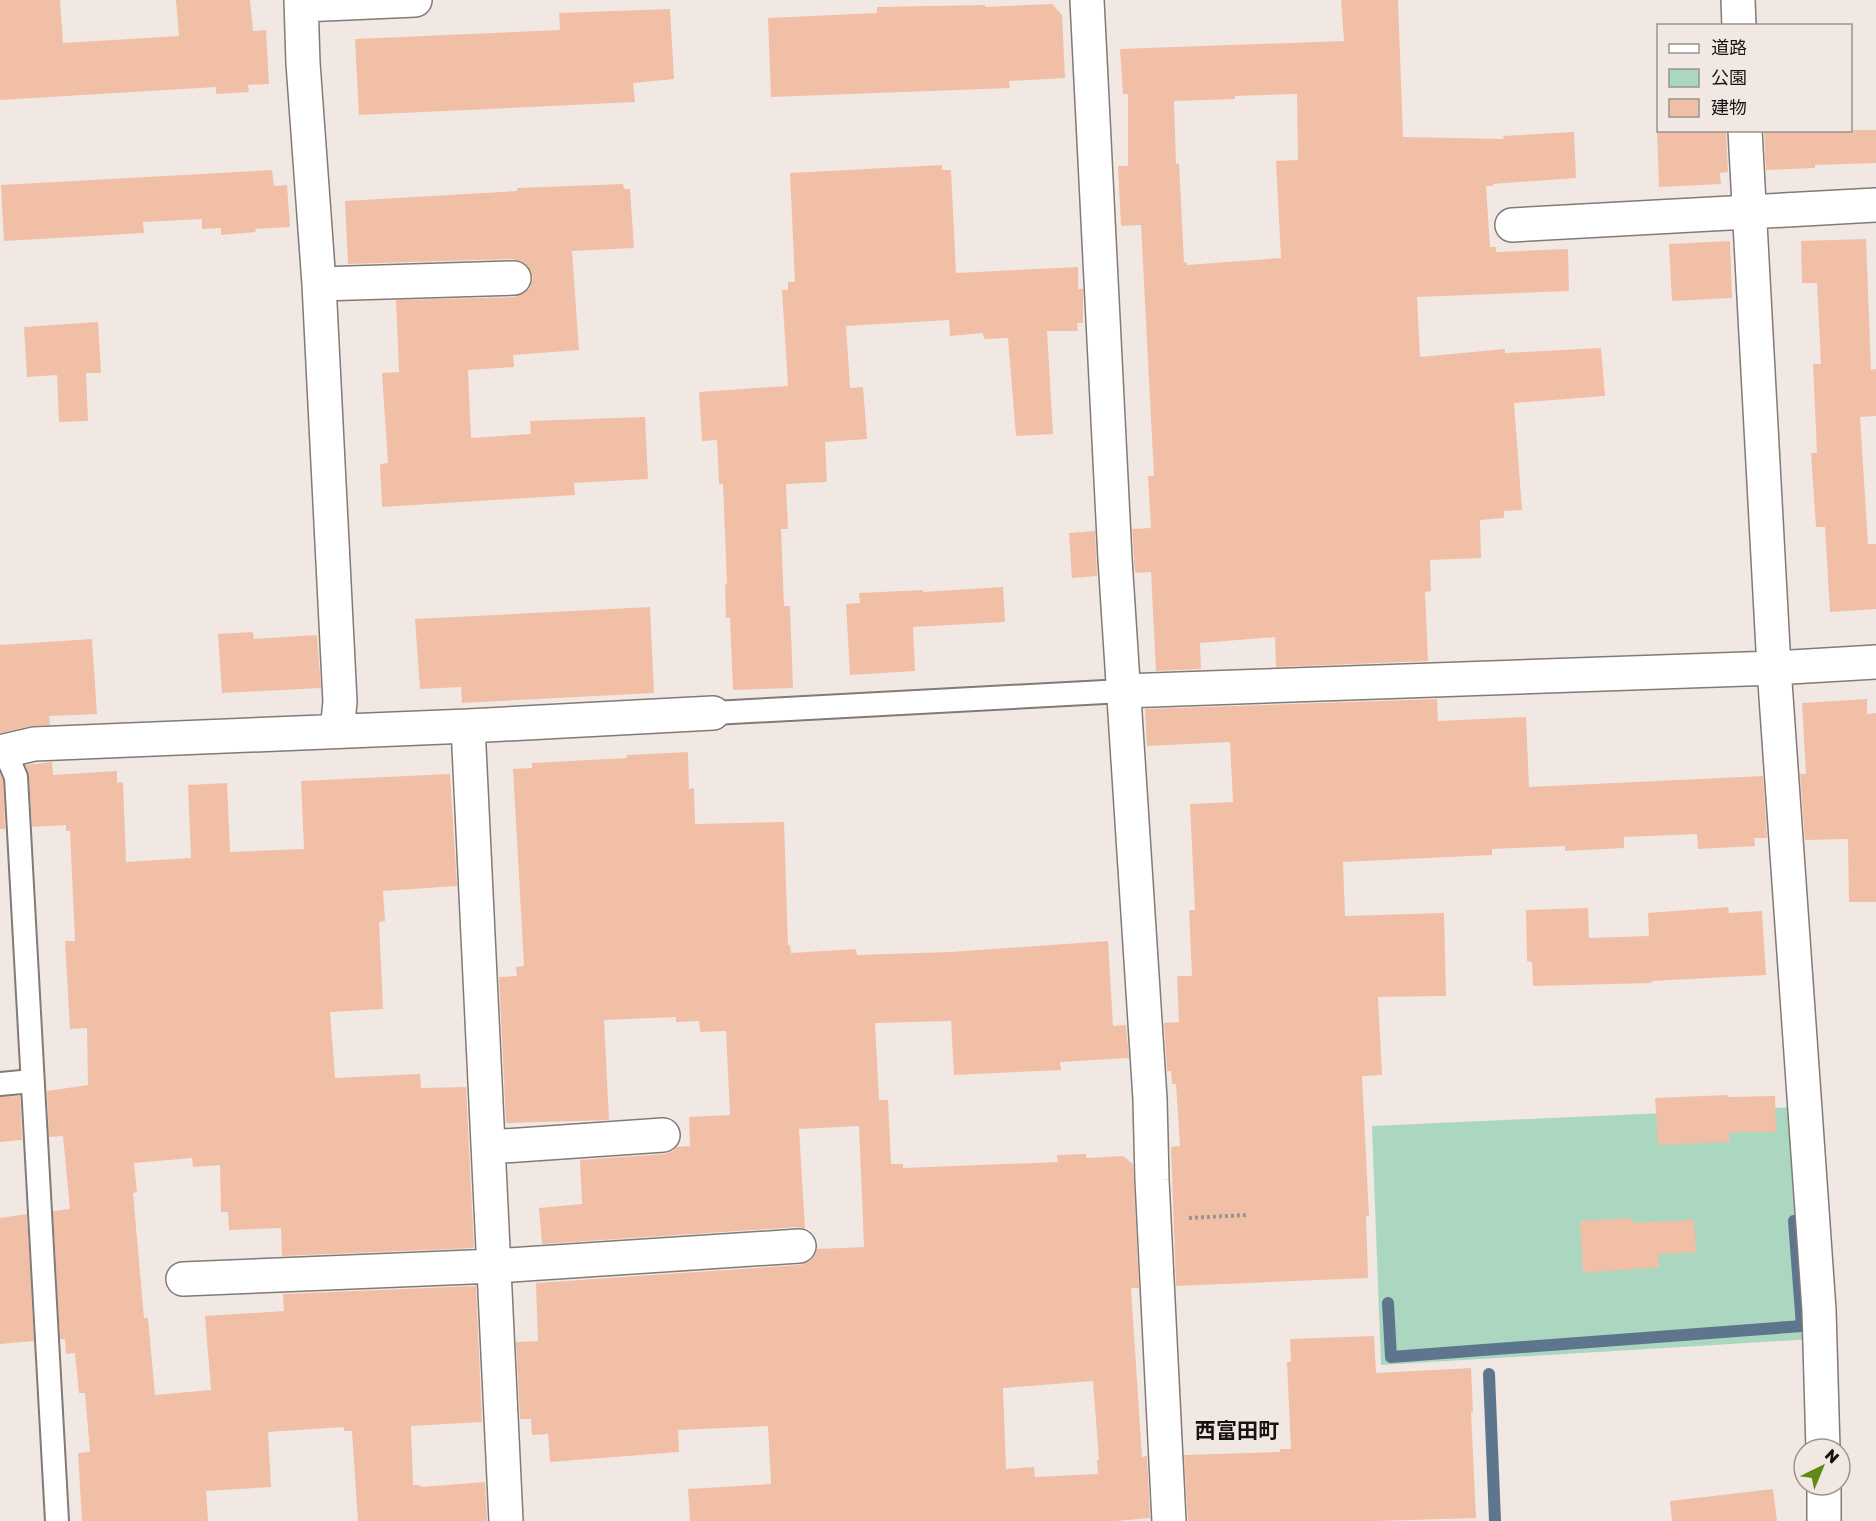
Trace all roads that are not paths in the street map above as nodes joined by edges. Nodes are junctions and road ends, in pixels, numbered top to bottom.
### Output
1 (415, 0) edge
2 (1087, 0) edge
3 (1738, 0) edge
4 (302, 3) edge
5 (1739, 24) edge
6 (1745, 132) edge
7 (1876, 205) edge
8 (1749, 212) junction
9 (1512, 225) dead end
10 (514, 278) dead end
11 (319, 284) junction
12 (1876, 662) edge
13 (1774, 668) junction
14 (1123, 692) junction
15 (713, 713) joint
16 (468, 726) junction
17 (337, 731) junction
18 (3, 752) edge
19 (32, 1081) junction
20 (0, 1084) edge
21 (663, 1135) dead end
22 (489, 1147) junction
23 (799, 1246) dead end
24 (495, 1266) junction
25 (183, 1279) dead end
26 (1823, 1437) edge
27 (1824, 1497) edge
28 (57, 1521) edge
29 (506, 1521) edge
30 (1169, 1521) edge
31 (1824, 1521) edge

1 - 4 street
2 - 14 street
3 - 5 street
4 - 11 street
6 - 8 street
7 - 8 street
8 - 9 street
8 - 13 street
10 - 11 street
11 - 17 street
12 - 13 street
13 - 14 street
13 - 26 street
14 - 15 lane
14 - 30 street
15 - 16 street
16 - 17 street
16 - 22 street
17 - 18 street
18 - 19 lane
19 - 20 lane
19 - 28 lane
21 - 22 street
22 - 24 street
23 - 24 street
24 - 25 street
24 - 29 street
27 - 31 street

